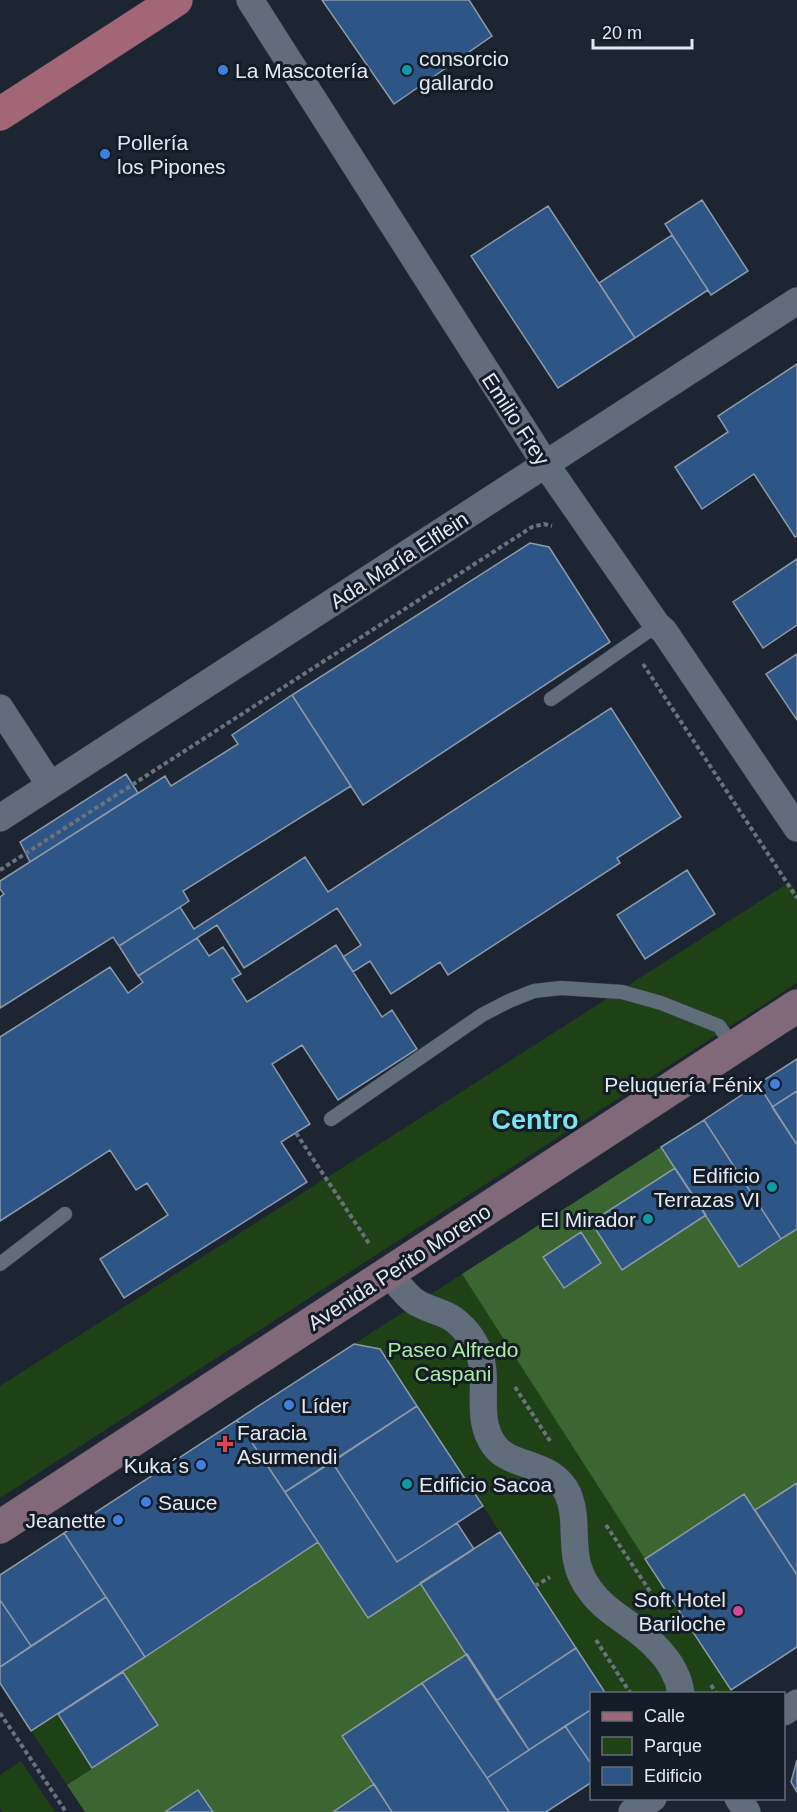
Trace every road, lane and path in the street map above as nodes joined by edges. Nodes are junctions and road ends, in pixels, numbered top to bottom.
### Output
1 (176, 0) edge
2 (250, 0) edge
3 (0, 114) edge
4 (797, 301) edge
5 (546, 465) junction
6 (554, 527) dead end
7 (657, 625) junction
8 (630, 643) junction
9 (551, 699) dead end
10 (0, 708) edge
11 (50, 785) junction
12 (0, 818) edge
13 (797, 828) edge
14 (0, 870) edge
15 (797, 898) edge
16 (797, 1005) edge
17 (734, 1047) junction
18 (331, 1119) dead end
19 (296, 1133) dead end
20 (65, 1214) dead end
21 (0, 1264) edge
22 (389, 1273) junction
23 (0, 1527) edge
24 (680, 1692) edge
25 (0, 1713) edge
26 (650, 1800) edge
27 (66, 1812) edge
28 (633, 1812) edge

1 - 3 main road
2 - 5 street, Emilio Frey
4 - 5 street, Ada María Elflein
5 - 7 street, Emilio Frey
5 - 11 street, Ada María Elflein
6 - 14 path
7 - 8 lane
7 - 13 street, Emilio Frey
8 - 9 lane
8 - 15 path
10 - 11 street
11 - 12 street, Ada María Elflein
16 - 17 main road, Avenida Perito Moreno
17 - 18 lane
17 - 22 main road, Avenida Perito Moreno
19 - 22 path
20 - 21 lane
22 - 23 main road, Avenida Perito Moreno
22 - 24 street
25 - 27 path
26 - 28 street

